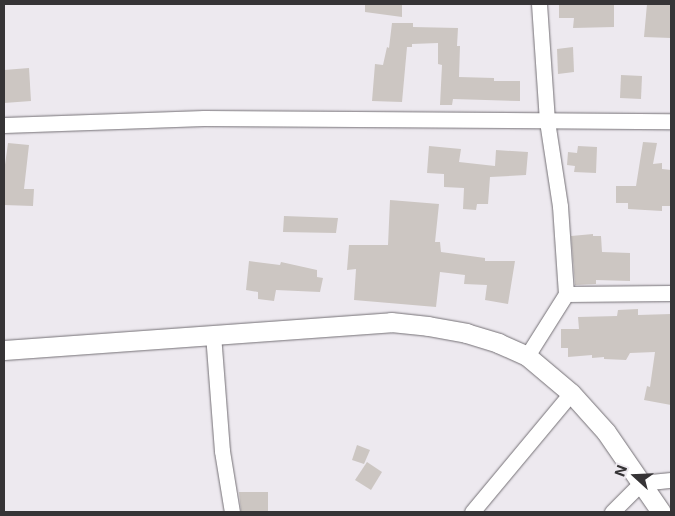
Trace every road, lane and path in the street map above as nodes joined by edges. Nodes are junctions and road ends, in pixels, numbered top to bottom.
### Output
1 (539, 4) edge
2 (547, 121) junction
3 (671, 121) edge
4 (4, 125) edge
5 (671, 292) edge
6 (566, 294) junction
7 (213, 334) junction
8 (4, 350) edge
9 (527, 356) junction
10 (572, 393) junction
11 (671, 480) edge
12 (641, 483) junction
13 (232, 512) edge
14 (472, 512) edge
15 (612, 512) edge
16 (661, 512) edge

1 - 2 street
2 - 3 street
2 - 4 street
2 - 6 street
5 - 6 street
6 - 9 street
7 - 8 street
7 - 9 street
7 - 13 street
9 - 10 street
10 - 12 street
10 - 14 street
11 - 12 street
12 - 15 street
12 - 16 street

